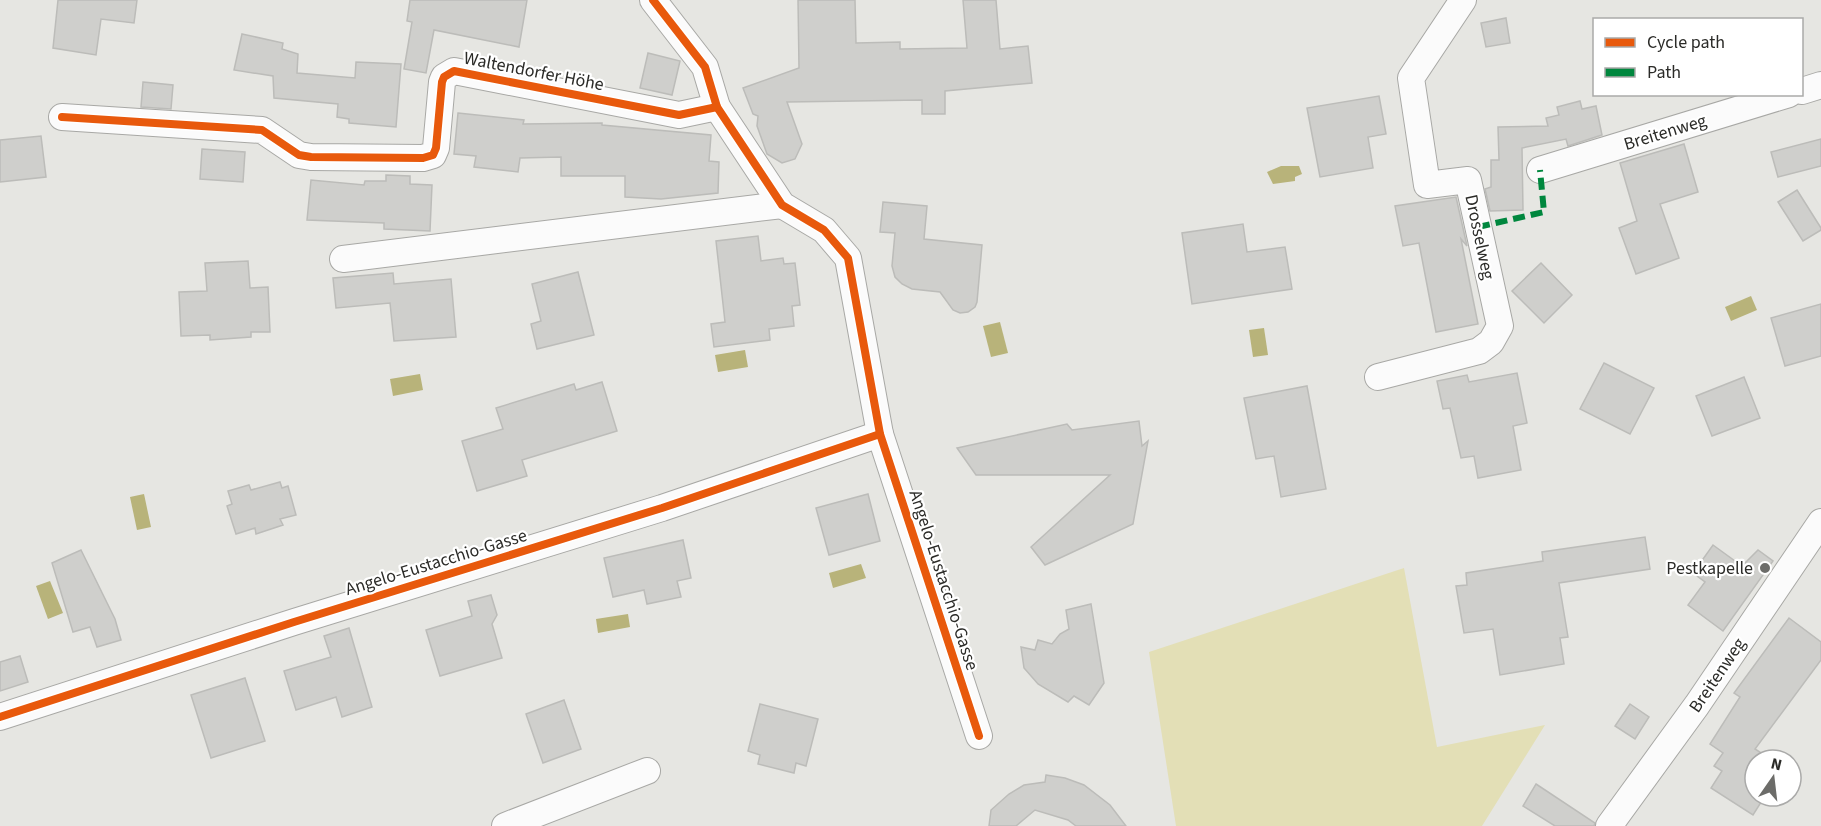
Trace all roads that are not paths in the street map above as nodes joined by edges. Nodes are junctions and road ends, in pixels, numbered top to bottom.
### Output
1 (653, 0) edge
2 (1463, 0) edge
3 (1821, 85) edge
4 (1803, 91) edge
5 (1783, 96) edge
6 (717, 107) junction
7 (62, 117) dead end
8 (1540, 170) dead end
9 (782, 205) junction
10 (343, 259) dead end
11 (1378, 377) dead end
12 (880, 434) junction
13 (1821, 522) edge
14 (0, 717) edge
15 (979, 735) dead end
16 (647, 771) dead end
17 (505, 826) edge
18 (1610, 826) edge

1 - 6 street
2 - 11 street, Drosselweg
3 - 4 street
5 - 8 street, Breitenweg
6 - 7 street, Waltendorfer Höhe
6 - 9 street
9 - 10 street
9 - 12 street, Angelo-Eustacchio-Gasse
12 - 14 street, Angelo-Eustacchio-Gasse
12 - 15 street, Angelo-Eustacchio-Gasse
13 - 18 street, Breitenweg
16 - 17 street

